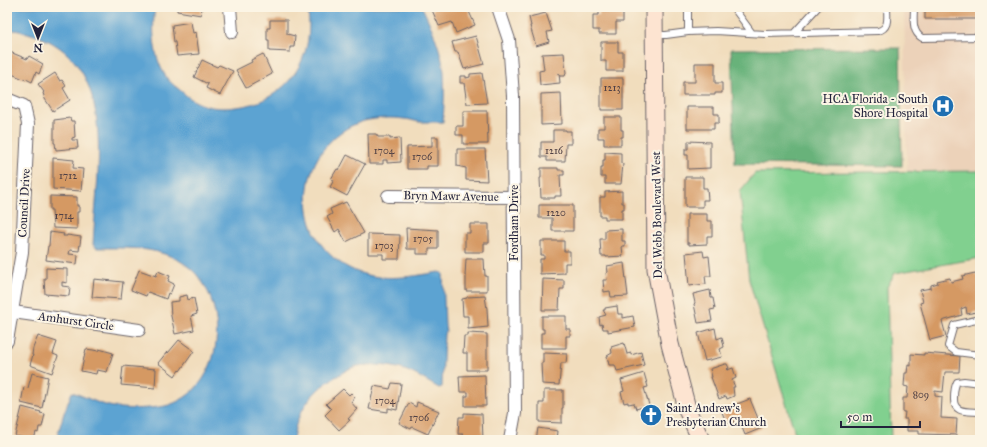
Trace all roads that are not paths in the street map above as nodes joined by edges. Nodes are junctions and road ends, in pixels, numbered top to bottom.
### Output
1 (230, 7) edge
2 (498, 7) edge
3 (654, 7) edge
4 (688, 7) edge
5 (733, 7) edge
6 (818, 7) edge
7 (887, 7) edge
8 (914, 7) edge
9 (232, 32) dead end
10 (688, 32) junction
11 (795, 32) junction
12 (752, 33) junction
13 (655, 35) junction
14 (980, 37) edge
15 (7, 99) edge
16 (388, 196) dead end
17 (514, 197) junction
18 (13, 312) junction
19 (980, 322) edge
20 (139, 330) dead end
21 (7, 341) edge
22 (980, 355) edge
23 (980, 383) edge
24 (980, 412) edge
25 (510, 440) edge
26 (701, 440) edge

1 - 9 street
2 - 17 street, Fordham Drive
3 - 13 street, Del Webb Boulevard West
4 - 10 lane
5 - 12 lane
6 - 11 lane
7 - 11 lane
8 - 14 lane
10 - 12 lane
10 - 13 lane
11 - 12 lane
13 - 26 street, Del Webb Boulevard West
15 - 18 street, Council Drive
16 - 17 street, Bryn Mawr Avenue
17 - 25 street, Fordham Drive
18 - 20 street, Amhurst Circle
18 - 21 street, Council Drive
19 - 22 lane
23 - 24 lane

